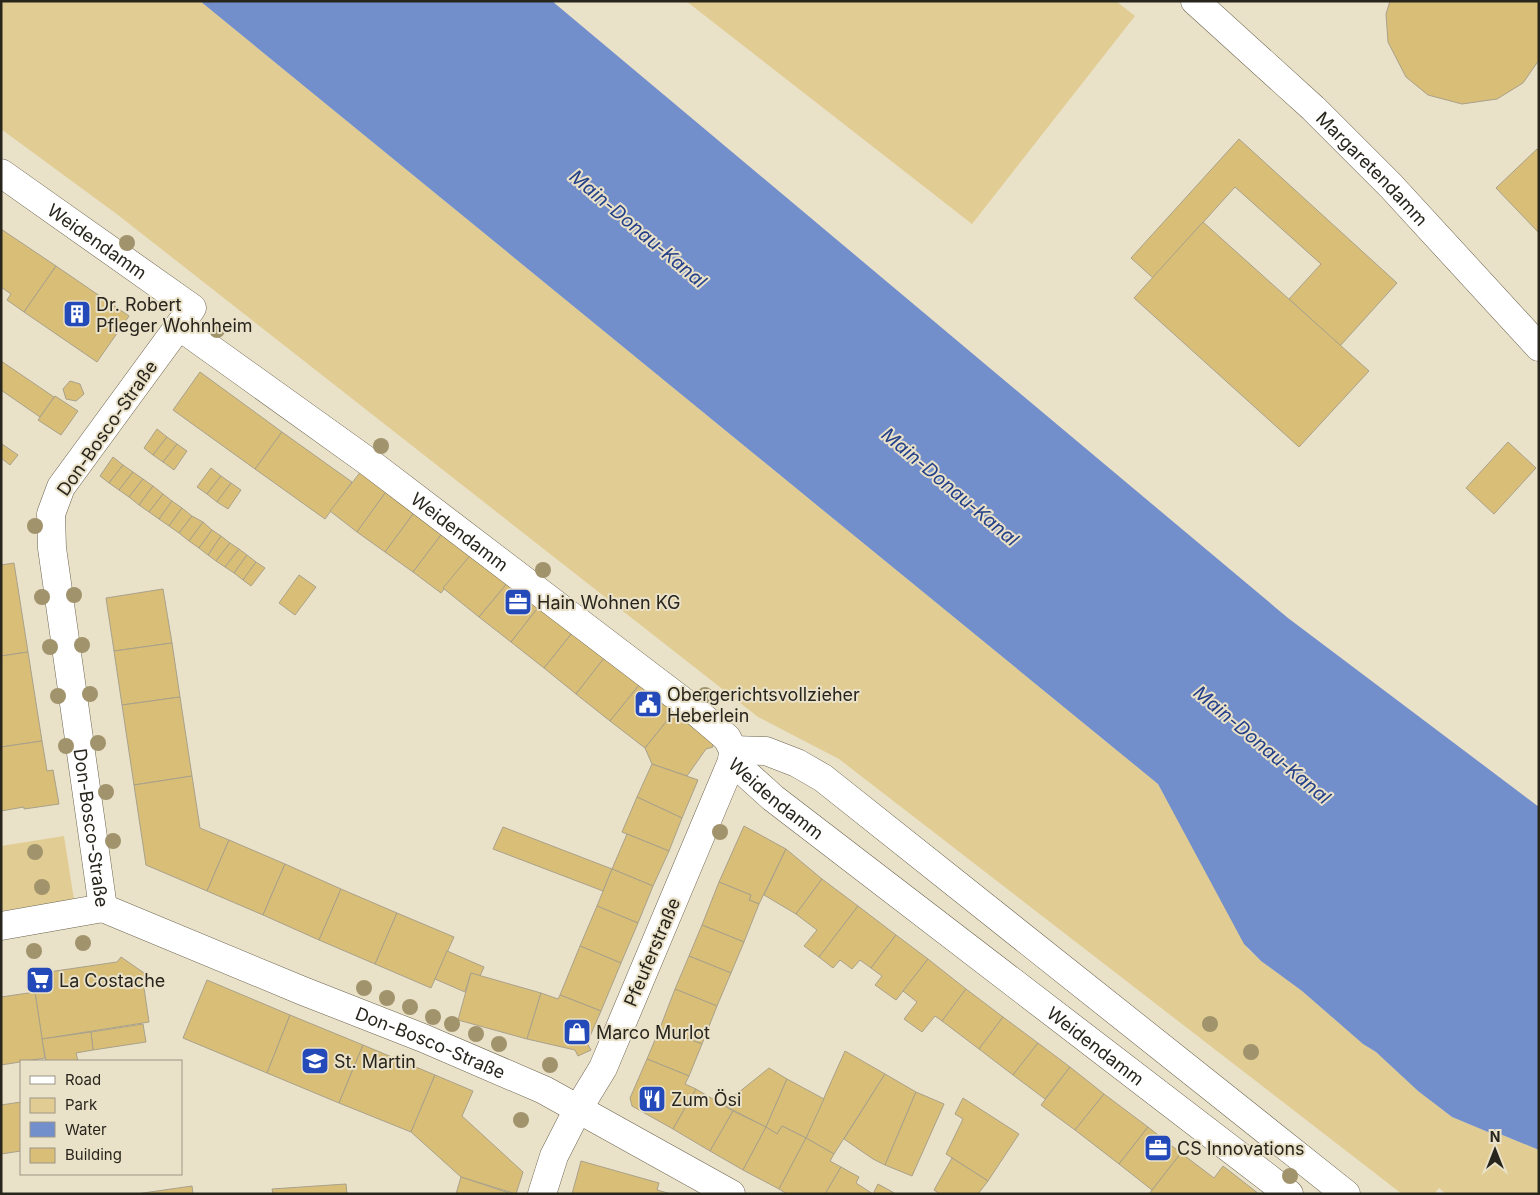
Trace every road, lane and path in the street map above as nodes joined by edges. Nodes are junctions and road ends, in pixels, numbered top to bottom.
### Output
1 (1194, 1) edge
2 (1, 173) edge
3 (186, 317) junction
4 (1539, 347) edge
5 (733, 756) junction
6 (103, 908) junction
7 (1, 926) edge
8 (578, 1109) junction
9 (542, 1194) edge
10 (731, 1194) edge
11 (1289, 1194) edge
12 (1346, 1194) edge

1 - 4 street, Margaretendamm
2 - 3 street, Weidendamm
3 - 5 street, Weidendamm
3 - 6 street, Don-Bosco-Straße
5 - 8 street, Pfeuferstraße
5 - 11 street, Weidendamm
5 - 12 street
6 - 7 street
6 - 8 street, Don-Bosco-Straße
8 - 9 street, Pfeuferstraße
8 - 10 street, Don-Bosco-Straße

